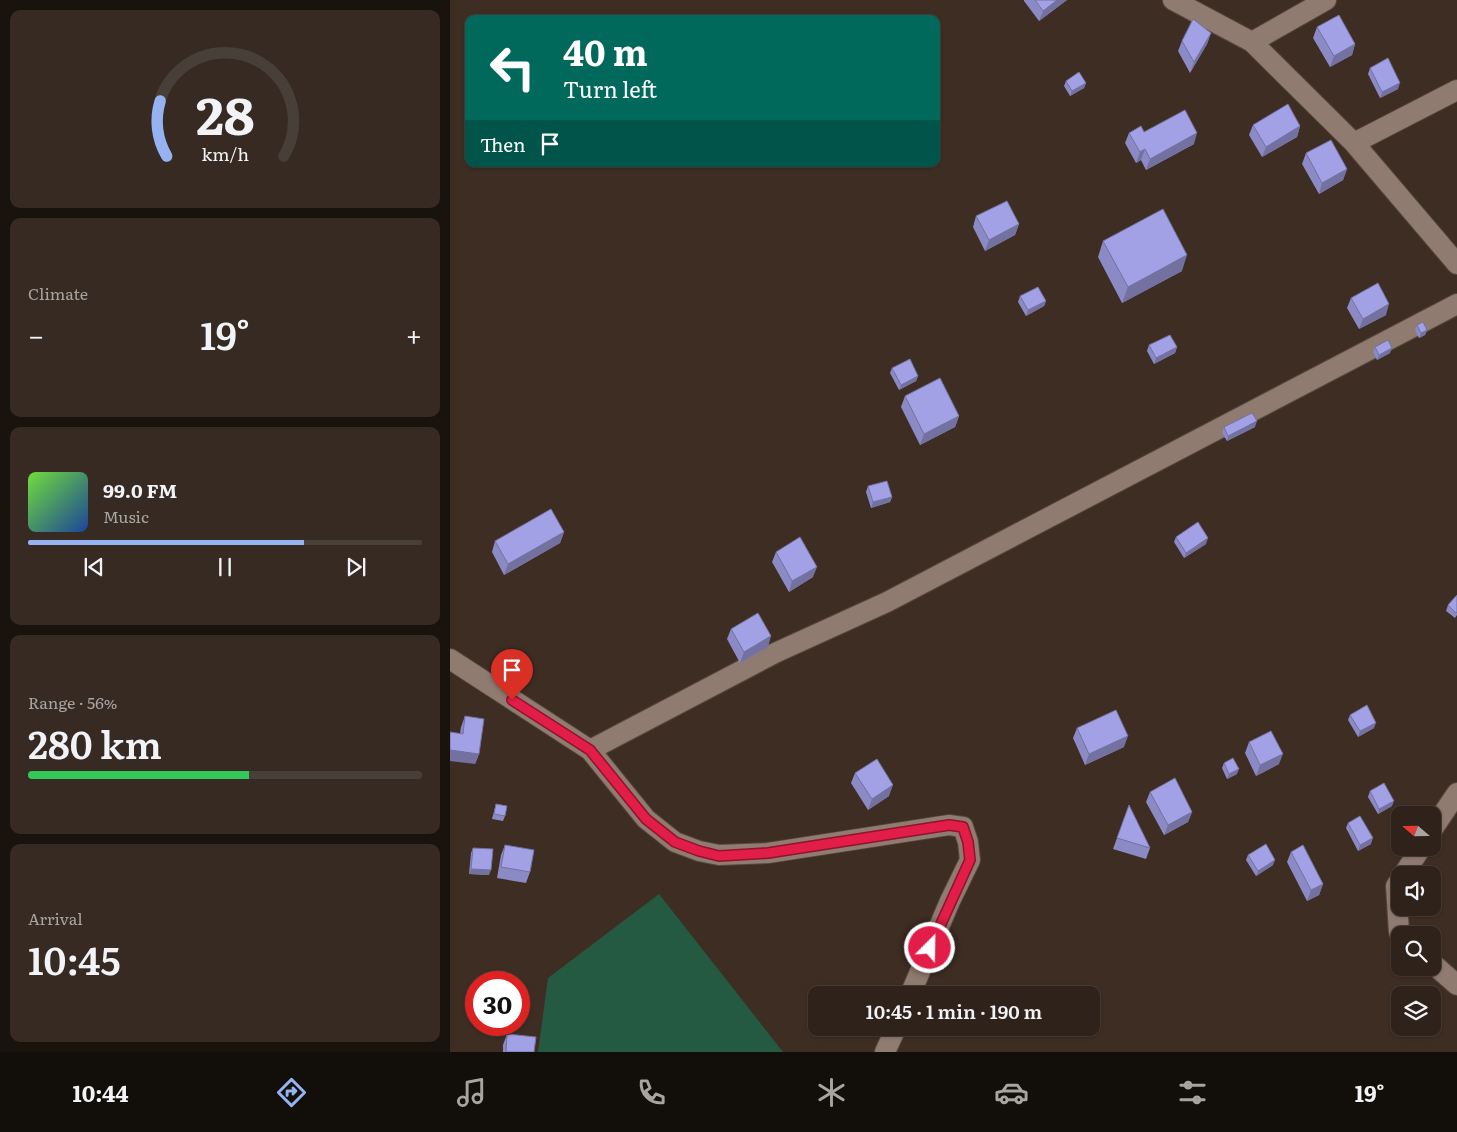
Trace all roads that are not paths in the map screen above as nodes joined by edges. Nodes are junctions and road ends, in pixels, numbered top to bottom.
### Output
1 (1173, 0) edge
2 (1326, 0) edge
3 (1252, 42) junction
4 (1457, 90) edge
5 (1354, 143) junction
6 (1457, 264) edge
7 (1457, 304) edge
8 (450, 659) edge
9 (590, 750) junction
10 (1457, 793) edge
11 (1441, 817) edge
12 (1441, 971) edge
13 (914, 986) edge
14 (1457, 986) edge
15 (892, 1036) edge
16 (885, 1052) edge

1 - 3 street
2 - 3 street
3 - 5 street
4 - 5 street
5 - 6 street
7 - 9 street
8 - 9 street
9 - 13 street
10 - 11 street
12 - 14 street
15 - 16 street

